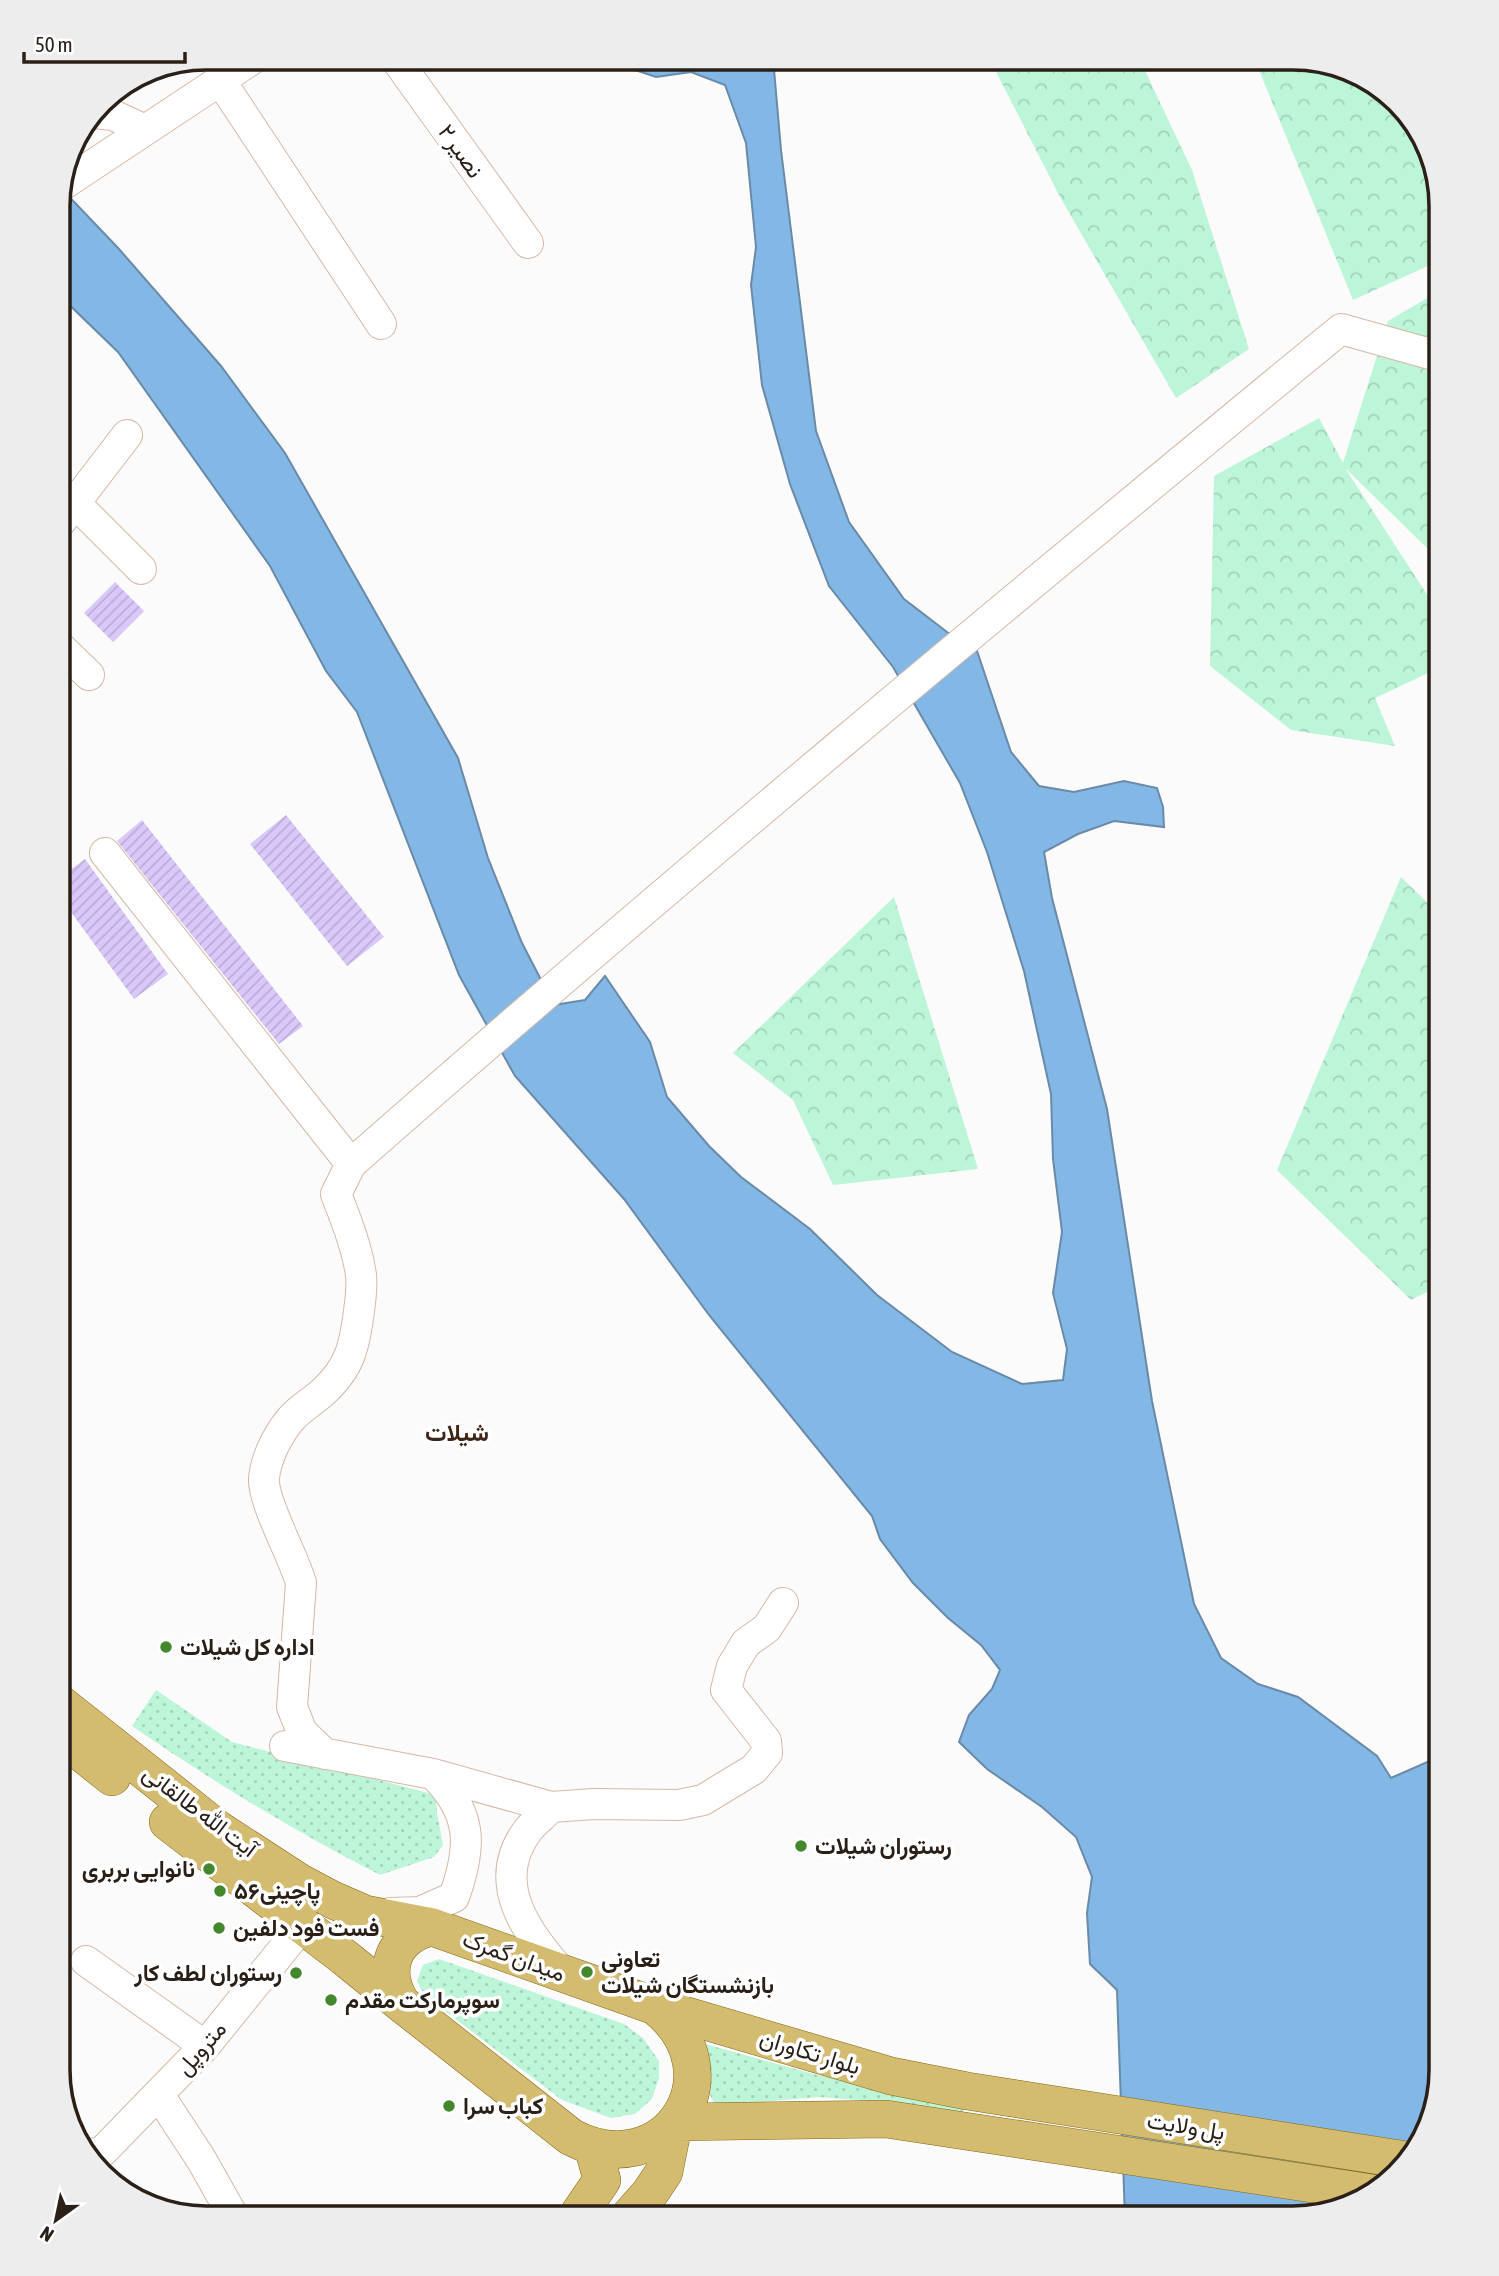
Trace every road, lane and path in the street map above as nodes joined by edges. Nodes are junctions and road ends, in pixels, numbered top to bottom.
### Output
1 (235, 70) edge
2 (404, 70) edge
3 (220, 80) junction
4 (106, 114) edge
5 (145, 130) junction
6 (74, 176) edge
7 (528, 243) dead end
8 (381, 324) dead end
9 (1429, 354) edge
10 (127, 435) dead end
11 (70, 509) edge
12 (70, 517) edge
13 (141, 569) dead end
14 (70, 657) edge
15 (89, 675) dead end
16 (105, 853) dead end
17 (351, 1164) junction
18 (783, 1603) dead end
19 (70, 1712) edge
20 (70, 1743) edge
21 (285, 1746) dead end
22 (325, 1754) junction
23 (433, 1774) junction
24 (551, 1807) junction
25 (349, 1907) junction
26 (302, 1926) junction
27 (432, 1927) junction
28 (344, 1956) junction
29 (86, 1961) dead end
30 (564, 1974) junction
31 (402, 2004) junction
32 (655, 2006) junction
33 (205, 2046) junction
34 (967, 2091) joint
35 (159, 2095) junction
36 (675, 2124) junction
37 (98, 2153) edge
38 (1396, 2158) edge
39 (597, 2163) junction
40 (1356, 2191) edge
41 (227, 2206) edge
42 (581, 2206) edge
43 (634, 2206) edge
44 (638, 2206) edge

1 - 3 street
2 - 7 street, نصیر ۲
3 - 5 street
3 - 8 street
4 - 5 street
5 - 6 street
9 - 17 street
10 - 11 street
12 - 13 street
14 - 15 street
16 - 17 street
17 - 22 street
18 - 24 street
19 - 25 main road, آیت الله طالقانی
20 - 26 main road, آیت الله طالقانی
21 - 22 street
22 - 23 street
23 - 24 street
23 - 25 street
24 - 30 street
25 - 27 main road, آیت الله طالقانی
25 - 28 main road
26 - 28 main road, آیت الله طالقانی
26 - 33 street, متروپل
27 - 30 main road, میدان گمرک
27 - 31 main road, میدان گمرک
28 - 31 main road, آیت الله طالقانی
29 - 33 street
30 - 32 main road, میدان گمرک
31 - 39 main road
32 - 34 main road, بلوار تکاوران
32 - 36 main road, میدان گمرک
33 - 35 street, متروپل
34 - 38 main road, پل ولایت
35 - 37 street, متروپل
35 - 41 street
36 - 39 main road
36 - 40 main road, پل ولایت
36 - 44 main road, میدان گمرک
39 - 42 main road
39 - 43 main road

